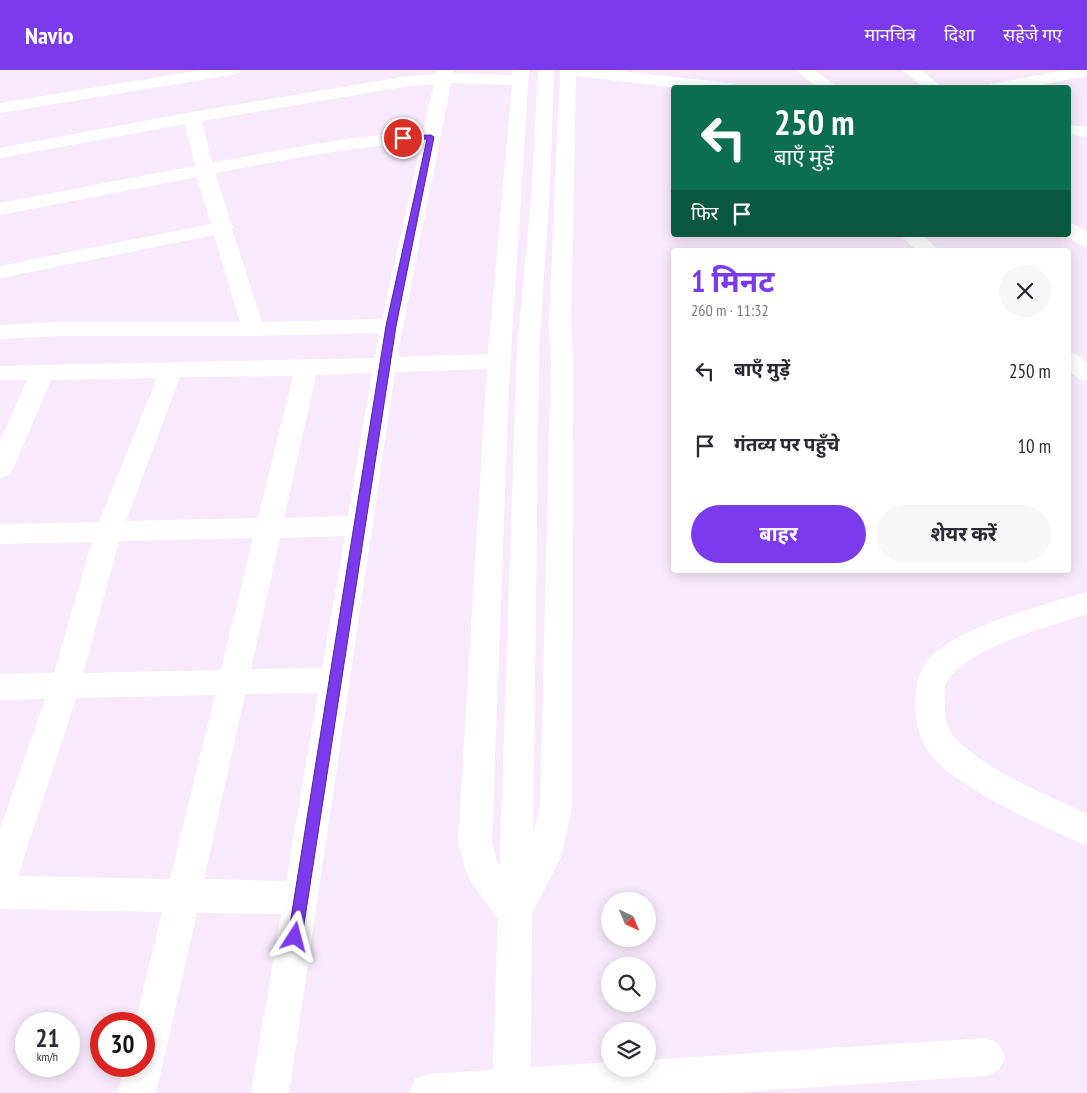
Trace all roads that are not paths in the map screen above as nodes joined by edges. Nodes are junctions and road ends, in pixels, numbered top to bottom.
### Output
1 (232, 70) edge
2 (546, 70) edge
3 (568, 70) edge
4 (804, 70) edge
5 (910, 70) edge
6 (1002, 70) edge
7 (1087, 71) edge
8 (448, 75) edge
9 (521, 75) edge
10 (387, 77) edge
11 (1057, 77) junction
12 (1087, 81) edge
13 (1022, 83) junction
14 (701, 85) edge
15 (826, 85) edge
16 (930, 85) edge
17 (1012, 85) edge
18 (0, 108) edge
19 (192, 117) junction
20 (1071, 130) edge
21 (1087, 132) edge
22 (431, 137) junction
23 (0, 153) edge
24 (206, 171) junction
25 (0, 209) edge
26 (224, 227) junction
27 (1071, 230) edge
28 (913, 237) edge
29 (1087, 241) edge
30 (926, 248) edge
31 (0, 272) edge
32 (391, 326) junction
33 (253, 329) junction
34 (0, 332) edge
35 (498, 361) junction
36 (1071, 362) edge
37 (393, 366) junction
38 (306, 368) junction
39 (171, 371) junction
40 (0, 373) edge
41 (42, 373) junction
42 (1087, 374) edge
43 (0, 470) edge
44 (359, 526) junction
45 (268, 528) junction
46 (108, 533) junction
47 (0, 534) edge
48 (1087, 603) edge
49 (335, 680) junction
50 (232, 682) junction
51 (65, 685) junction
52 (0, 687) edge
53 (1087, 830) edge
54 (0, 878) edge
55 (0, 892) edge
56 (183, 896) junction
57 (301, 898) junction
58 (514, 913) junction
59 (155, 1017) edge
60 (986, 1057) dead end
61 (141, 1077) edge
62 (510, 1090) edge
63 (137, 1093) edge
64 (270, 1093) edge
65 (429, 1093) edge

1 - 18 street
2 - 58 street
3 - 14 street
3 - 58 street
4 - 15 street
5 - 16 street
6 - 13 street
7 - 11 street
8 - 9 street
8 - 10 street
8 - 22 street
9 - 35 street
10 - 19 street
11 - 12 street
11 - 13 street
13 - 17 street
19 - 23 street
19 - 24 street
20 - 21 street
22 - 24 street
22 - 32 street
24 - 25 street
24 - 26 street
26 - 31 street
26 - 33 street
27 - 29 street
28 - 30 street
32 - 33 street
32 - 37 street
33 - 34 street
35 - 37 street
35 - 58 street
36 - 42 street
37 - 38 street
37 - 44 street
38 - 39 street
38 - 45 street
39 - 41 street
39 - 46 street
40 - 41 street
41 - 43 street
44 - 45 street
44 - 49 street
45 - 46 street
45 - 50 street
46 - 47 street
46 - 51 street
48 - 53 street
49 - 50 street
49 - 57 street
50 - 51 street
50 - 56 street
51 - 52 street
51 - 54 street
55 - 56 street
56 - 57 street
56 - 59 street
57 - 64 street
58 - 62 street
60 - 62 street
61 - 63 street
62 - 65 street

